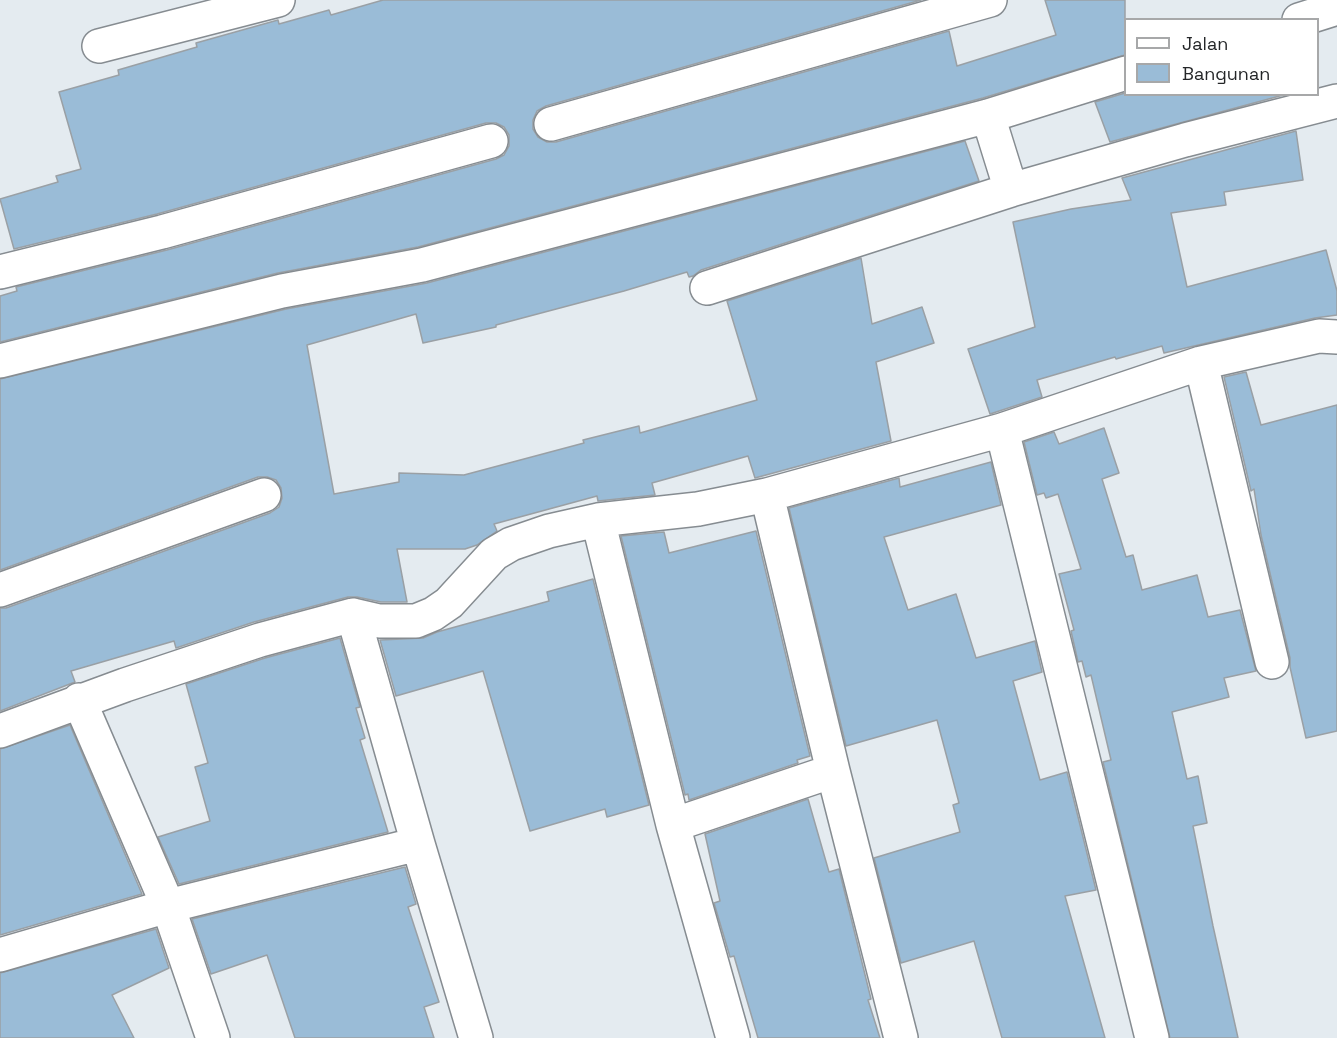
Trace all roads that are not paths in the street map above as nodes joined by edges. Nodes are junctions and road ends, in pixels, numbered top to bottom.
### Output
1 (278, 0) edge
2 (990, 0) edge
3 (1337, 8) edge
4 (1305, 18) edge
5 (99, 46) dead end
6 (1124, 73) edge
7 (1337, 101) edge
8 (988, 116) junction
9 (551, 124) dead end
10 (491, 141) dead end
11 (1011, 190) junction
12 (0, 272) edge
13 (707, 288) dead end
14 (1337, 337) edge
15 (0, 361) edge
16 (1201, 363) junction
17 (1002, 430) junction
18 (264, 495) dead end
19 (767, 495) junction
20 (598, 520) junction
21 (0, 590) edge
22 (353, 615) junction
23 (1272, 662) dead end
24 (79, 700) junction
25 (0, 731) edge
26 (833, 771) junction
27 (673, 825) junction
28 (418, 844) junction
29 (168, 906) junction
30 (0, 955) edge
31 (213, 1038) edge
32 (476, 1038) edge
33 (733, 1038) edge
34 (901, 1038) edge
35 (1152, 1038) edge

1 - 5 street
2 - 9 street
3 - 4 street
6 - 8 street
7 - 11 street
8 - 11 street
8 - 15 street
10 - 12 street
11 - 13 street
14 - 16 street
16 - 17 street
16 - 23 street
17 - 19 street
17 - 35 street
18 - 21 street
19 - 20 street
19 - 26 street
20 - 22 street
20 - 27 street
22 - 24 street
22 - 28 street
24 - 25 street
24 - 29 street
26 - 27 street
26 - 34 street
27 - 33 street
28 - 29 street
28 - 32 street
29 - 30 street
29 - 31 street

